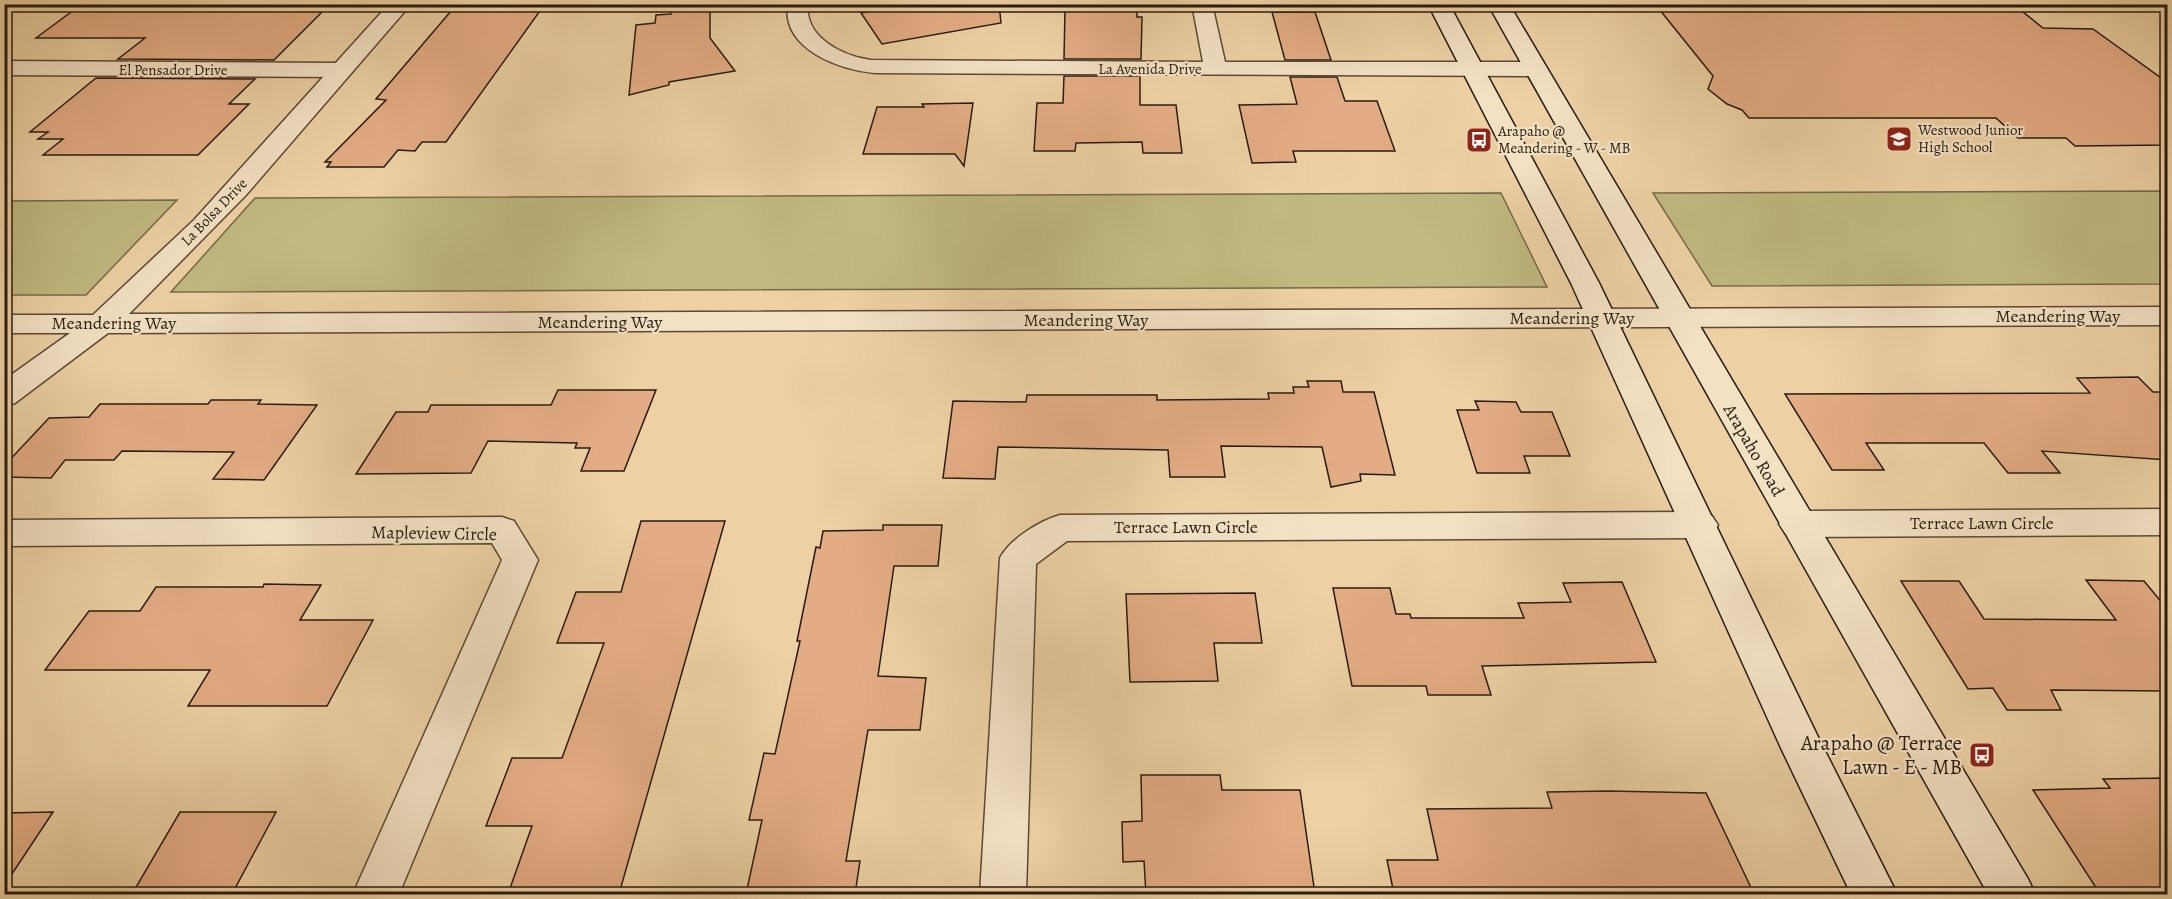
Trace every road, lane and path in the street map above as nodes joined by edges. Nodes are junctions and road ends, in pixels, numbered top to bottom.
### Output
1 (401, 4) edge
2 (798, 4) edge
3 (1202, 4) edge
4 (1438, 4) edge
5 (1498, 4) edge
6 (4, 68) edge
7 (1215, 69) junction
8 (1471, 69) junction
9 (1536, 69) junction
10 (341, 70) junction
11 (2168, 316) edge
12 (1601, 317) junction
13 (1678, 317) junction
14 (4, 324) edge
15 (99, 324) junction
16 (4, 396) edge
17 (2168, 522) edge
18 (1797, 524) junction
19 (1700, 525) junction
20 (4, 533) edge
21 (375, 894) edge
22 (1003, 894) edge
23 (1874, 894) edge
24 (2012, 894) edge

1 - 10 street, La Bolsa Drive
2 - 7 street, La Avenida Drive
3 - 7 street
4 - 8 street
5 - 9 street, Arapaho Road
6 - 10 street, El Pensador Drive
7 - 8 street, La Avenida Drive
8 - 9 street, La Avenida Drive
8 - 12 street
9 - 13 street, Arapaho Road
10 - 15 street, La Bolsa Drive
11 - 13 street, Meandering Way
12 - 13 street, Meandering Way
12 - 15 street, Meandering Way
12 - 19 street
13 - 18 street, Arapaho Road
14 - 15 street, Meandering Way
15 - 16 street, La Bolsa Drive
17 - 18 street, Terrace Lawn Circle
18 - 24 street, Arapaho Road
19 - 22 street, Terrace Lawn Circle
19 - 23 street
20 - 21 street, Mapleview Circle

